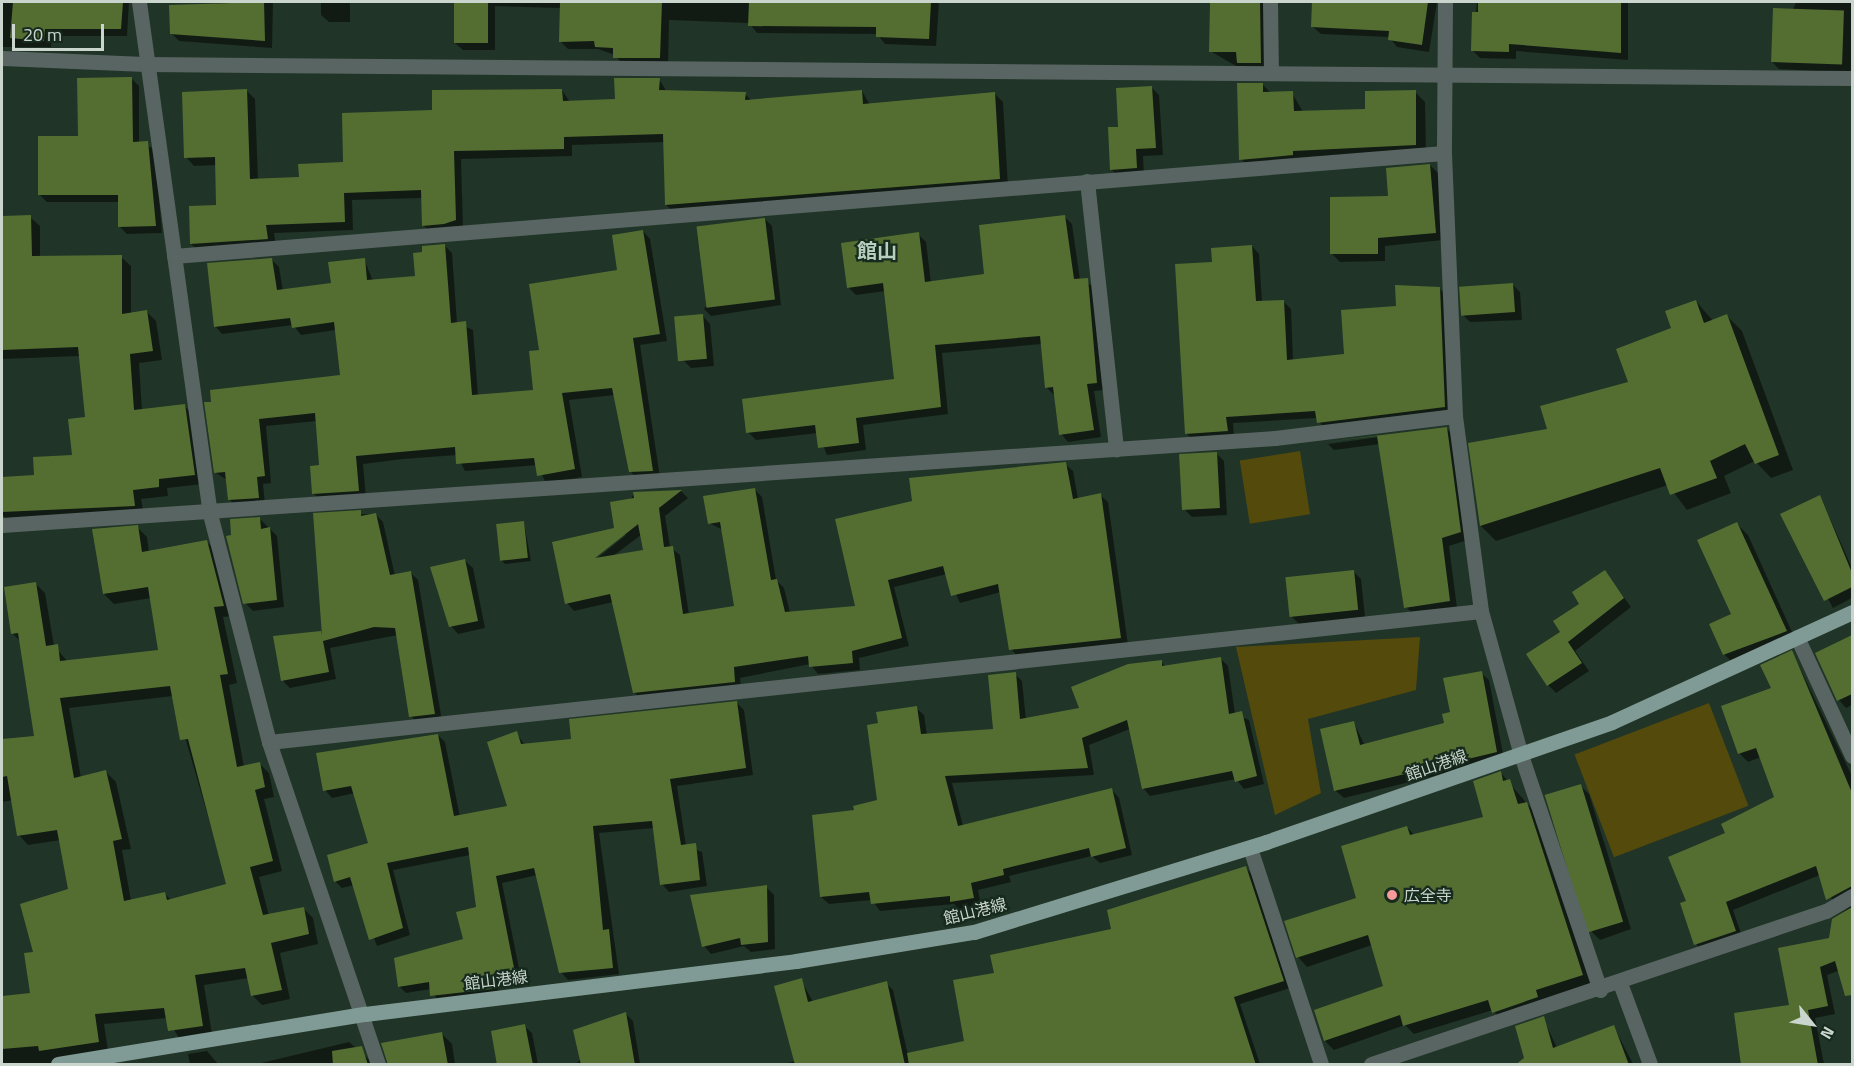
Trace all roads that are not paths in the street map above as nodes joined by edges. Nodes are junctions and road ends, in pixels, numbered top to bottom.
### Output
1 (139, 2) edge
2 (1270, 2) edge
3 (1446, 2) edge
4 (2, 58) edge
5 (145, 64) junction
6 (1271, 72) junction
7 (1446, 74) junction
8 (1852, 78) edge
9 (1444, 153) junction
10 (1087, 181) junction
11 (174, 256) junction
12 (1455, 416) junction
13 (1116, 449) junction
14 (210, 514) junction
15 (2, 525) edge
16 (1481, 611) junction
17 (1852, 612) edge
18 (1797, 637) junction
19 (269, 742) junction
20 (1521, 755) junction
21 (1852, 756) edge
22 (1250, 848) junction
23 (1852, 896) edge
24 (1620, 982) junction
25 (1600, 990) junction
26 (365, 1014) junction
27 (58, 1065) edge
28 (378, 1065) edge
29 (1321, 1065) edge
30 (1371, 1065) edge
31 (1650, 1065) edge

1 - 5 street
2 - 6 street
3 - 7 street
4 - 5 street
5 - 6 street
5 - 11 street
6 - 7 street
7 - 8 street
7 - 9 street
9 - 10 street
9 - 12 street
10 - 11 street
10 - 13 street
11 - 14 street
12 - 13 street
12 - 16 street
13 - 14 street
14 - 15 street
14 - 19 street
16 - 19 street
16 - 20 street
17 - 18 main road, 館山港線
18 - 20 main road, 館山港線
18 - 21 street
19 - 26 street
20 - 22 main road, 館山港線
20 - 25 street
22 - 26 main road, 館山港線
22 - 29 street
23 - 24 street
24 - 25 street
24 - 31 street
25 - 30 street
26 - 27 main road, 館山港線
26 - 28 street

